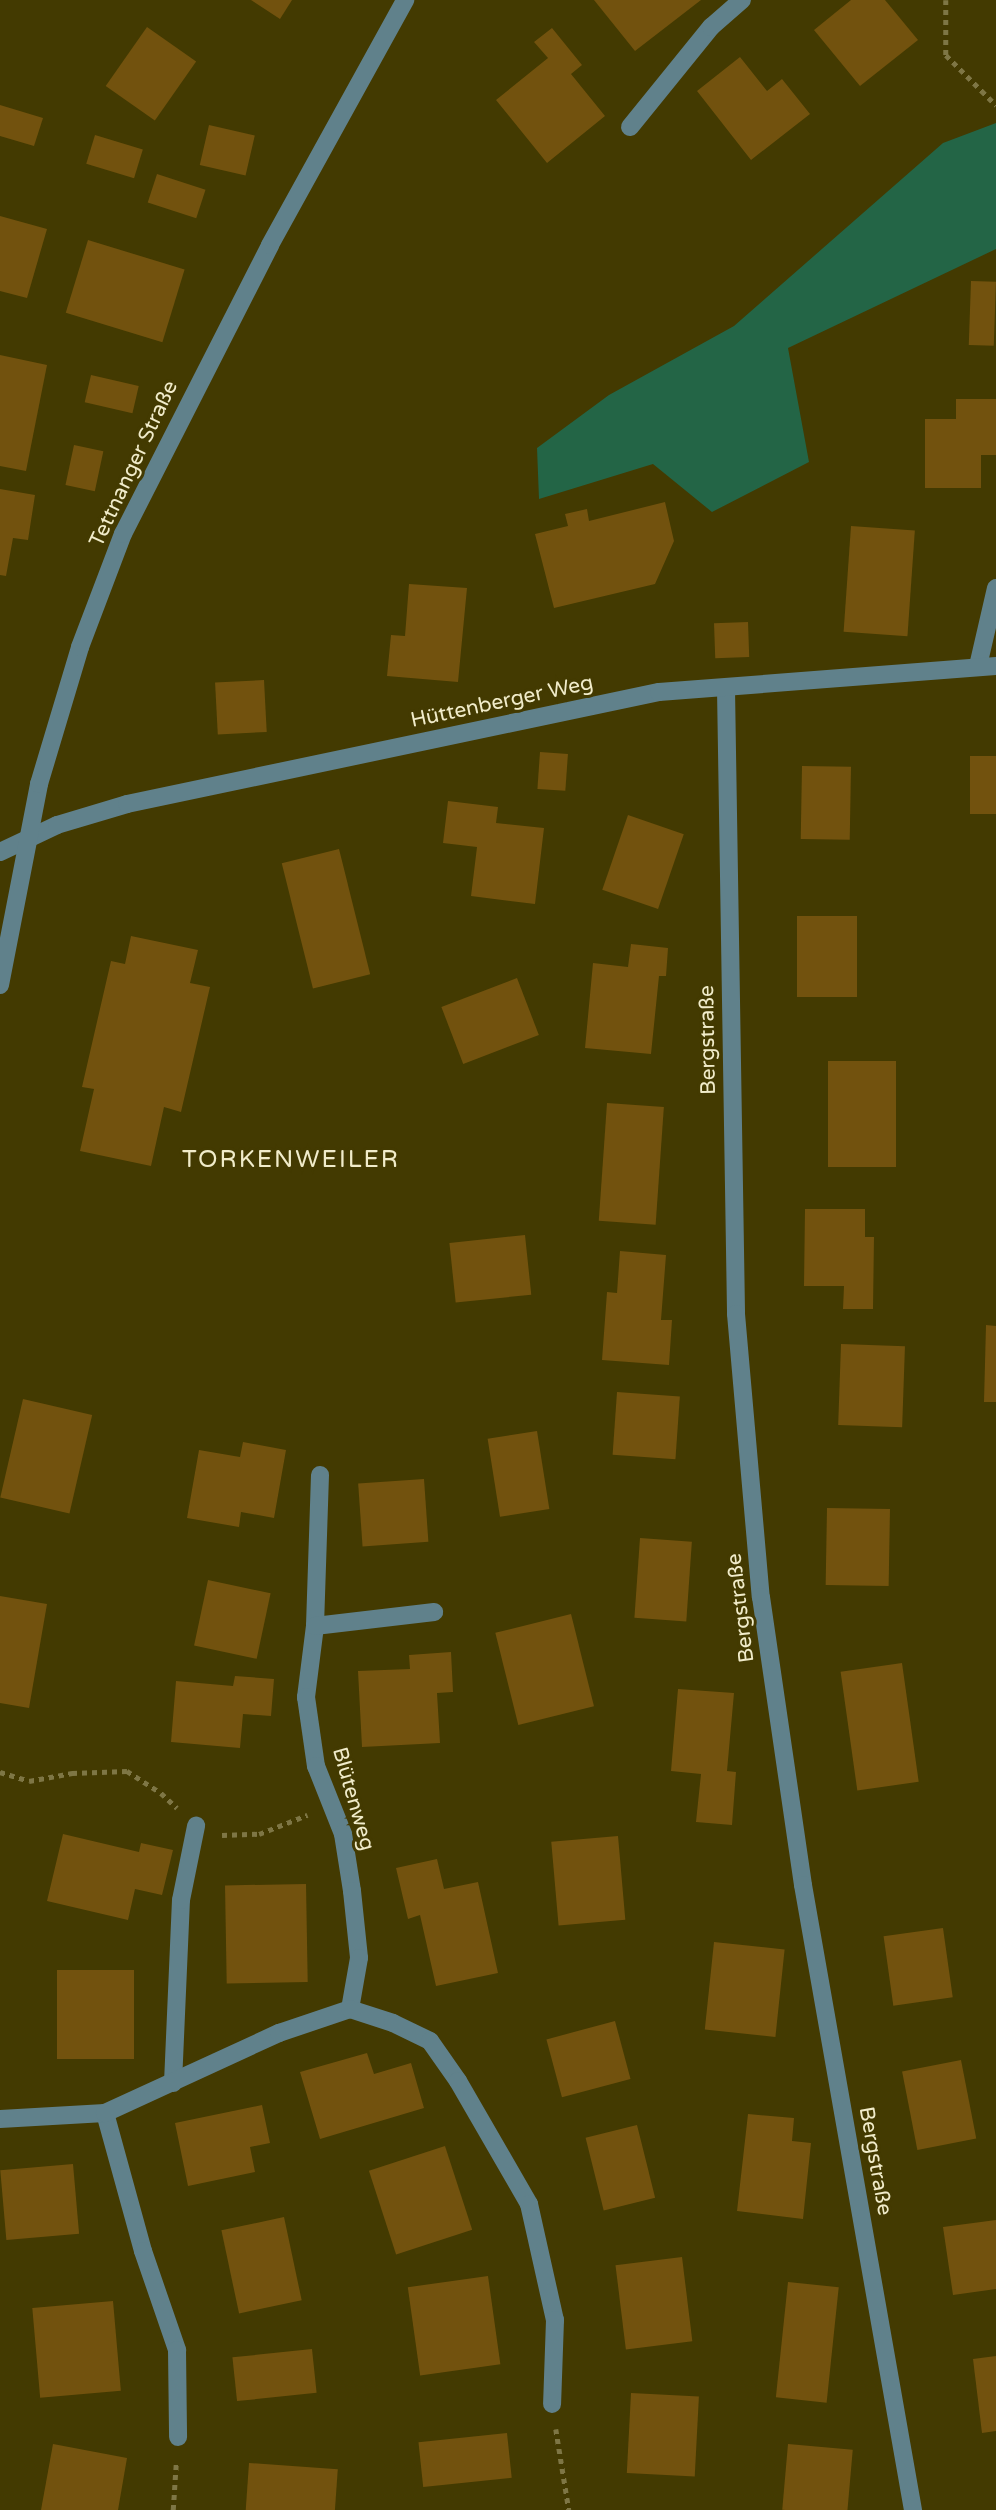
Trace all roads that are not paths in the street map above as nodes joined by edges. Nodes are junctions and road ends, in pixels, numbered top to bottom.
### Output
1 (405, 0) edge
2 (742, 0) edge
3 (630, 127) dead end
4 (996, 587) edge
5 (987, 666) edge
6 (726, 689) junction
7 (27, 840) junction
8 (0, 852) edge
9 (0, 985) edge
10 (320, 1475) dead end
11 (434, 1612) dead end
12 (315, 1626) junction
13 (196, 1826) road end
14 (350, 2009) junction
15 (173, 2083) junction
16 (105, 2113) junction
17 (0, 2119) edge
18 (552, 2404) road end
19 (178, 2437) road end
20 (913, 2510) edge

1 - 7 street, Tettnanger Straße
2 - 3 street
4 - 5 street
5 - 6 street, Hüttenberger Weg
6 - 7 street, Hüttenberger Weg
6 - 20 street, Bergstraße
7 - 8 street, Hüttenberger Weg
7 - 9 street, Tettnanger Straße
10 - 12 street, Blütenweg
11 - 12 street
12 - 14 street, Blütenweg
13 - 15 street
14 - 15 street
14 - 18 street
15 - 16 street
16 - 17 street
16 - 19 street

